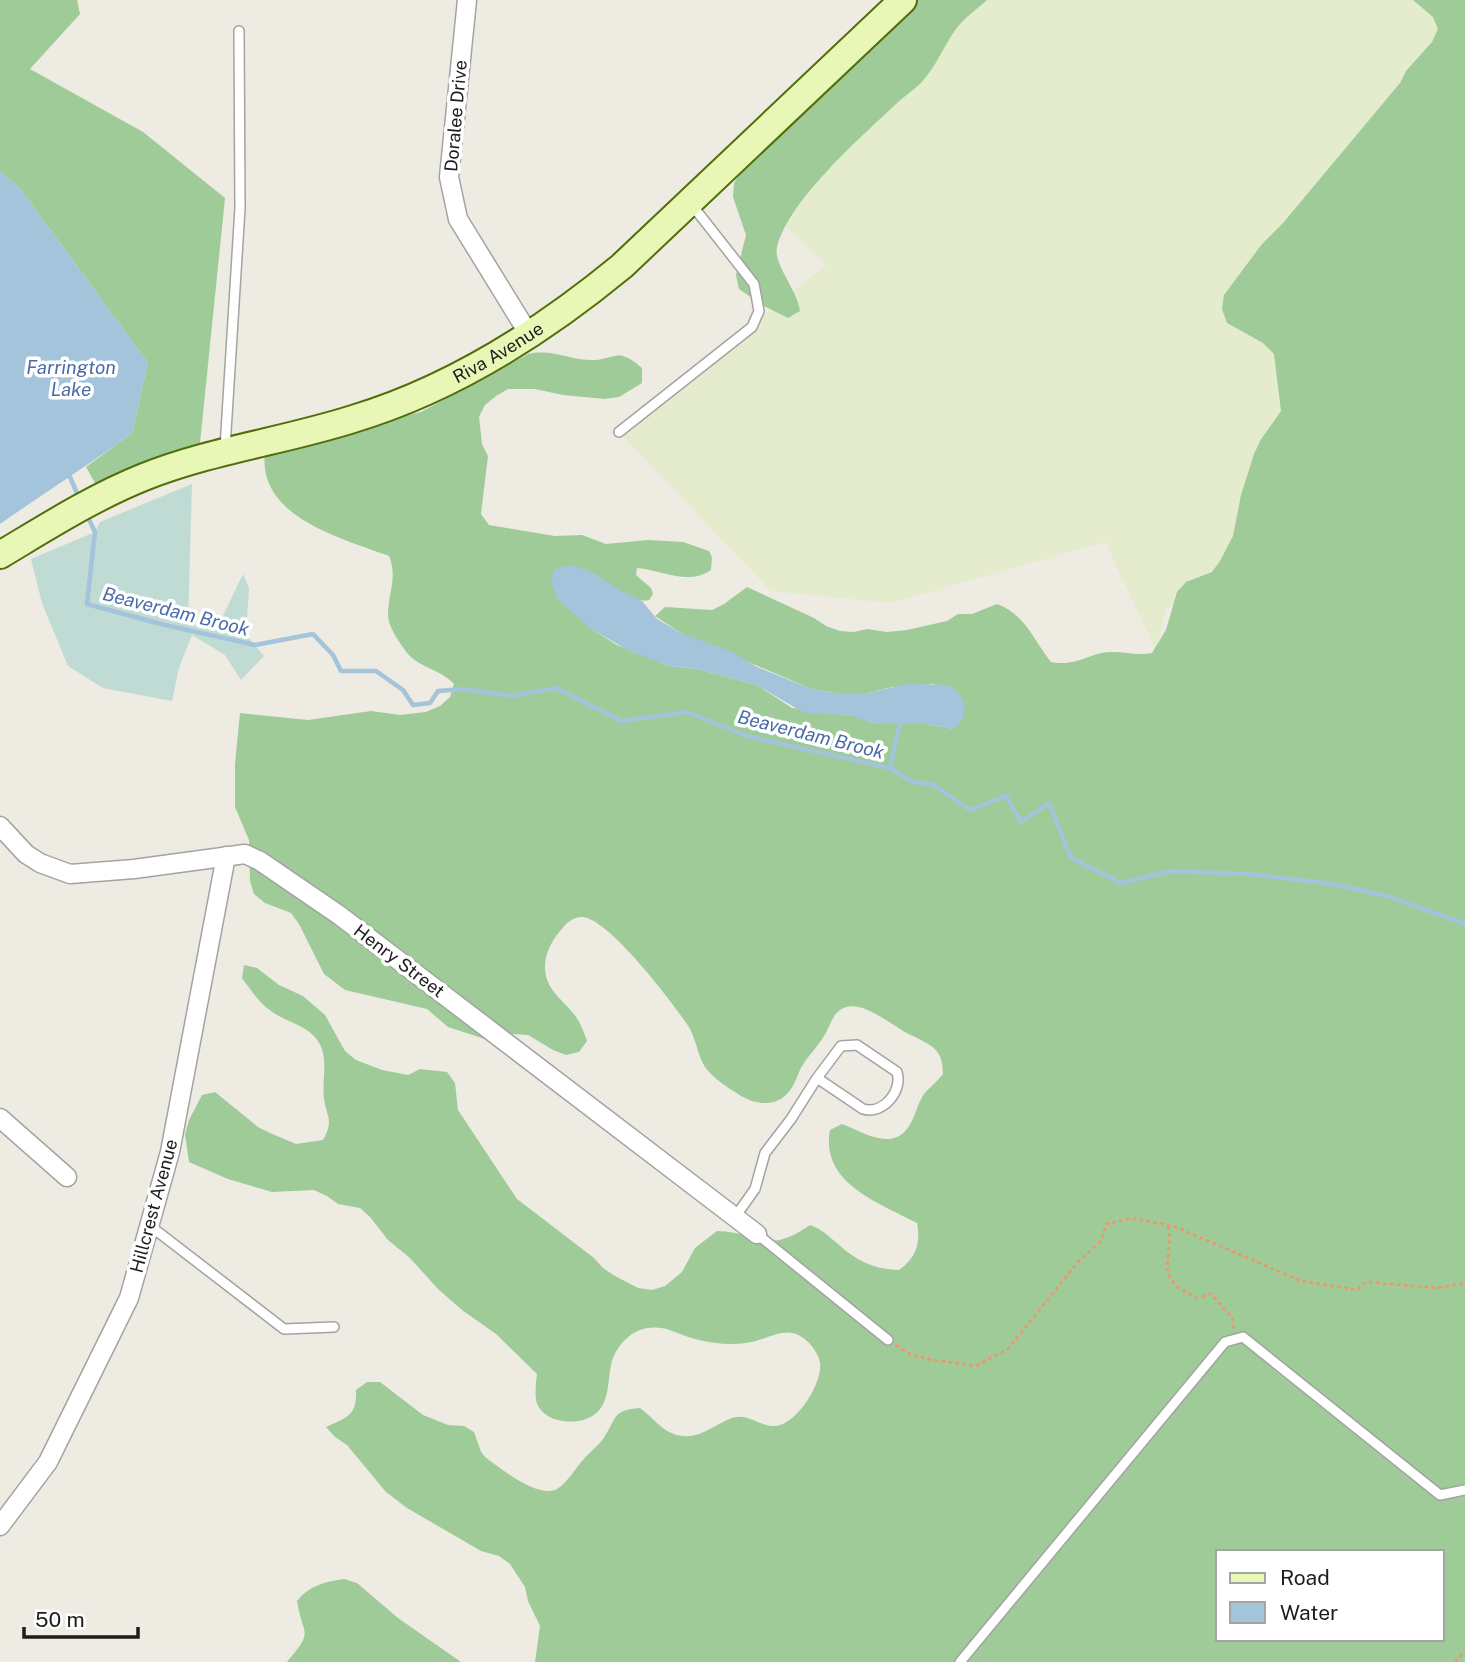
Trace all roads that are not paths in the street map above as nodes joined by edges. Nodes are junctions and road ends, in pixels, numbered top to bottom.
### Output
1 (467, 0) edge
2 (904, 0) edge
3 (239, 31) dead end
4 (689, 201) junction
5 (530, 336) junction
6 (619, 432) dead end
7 (225, 450) junction
8 (0, 555) edge
9 (0, 826) edge
10 (226, 856) junction
11 (817, 1078) junction
12 (0, 1118) edge
13 (67, 1177) dead end
14 (735, 1217) junction
15 (149, 1225) junction
16 (757, 1234) joint
17 (334, 1327) dead end
18 (887, 1340) road end
19 (1465, 1490) edge
20 (0, 1525) edge
21 (960, 1662) edge

1 - 5 street, Doralee Drive
2 - 4 street, Riva Avenue
3 - 7 lane
4 - 5 street, Riva Avenue
4 - 6 lane
5 - 7 street, Riva Avenue
7 - 8 street, Riva Avenue
9 - 10 street, Henry Street
10 - 14 street, Henry Street
10 - 15 street, Hillcrest Avenue
11 - 11 lane
11 - 14 lane
12 - 13 street
14 - 16 street, Henry Street
15 - 17 lane
15 - 20 street, Hillcrest Avenue
16 - 18 lane
19 - 21 lane

